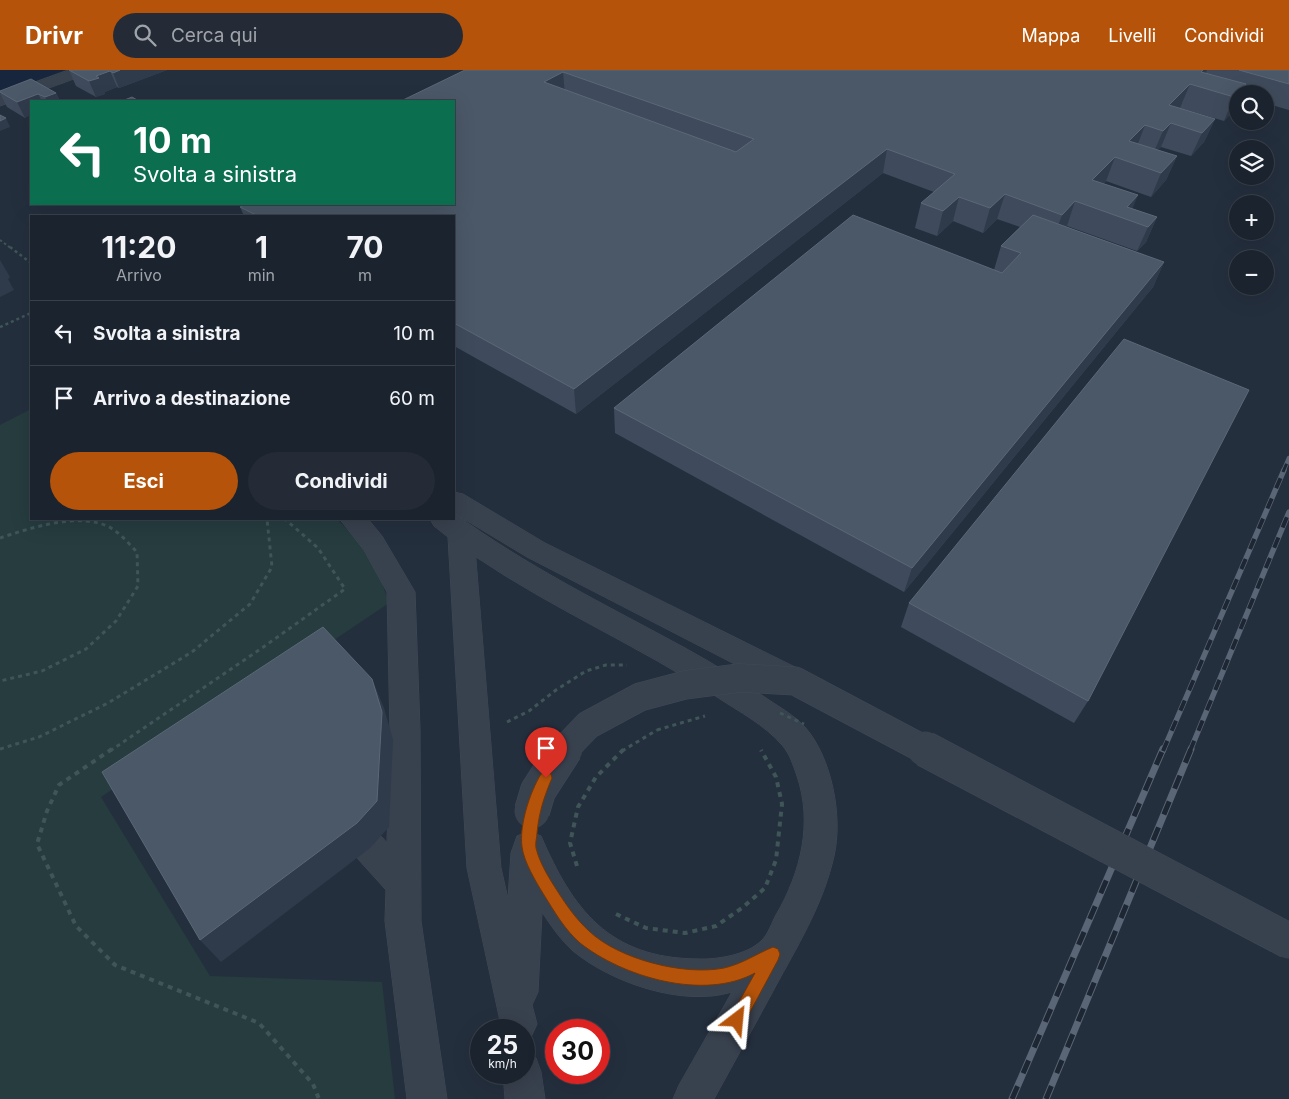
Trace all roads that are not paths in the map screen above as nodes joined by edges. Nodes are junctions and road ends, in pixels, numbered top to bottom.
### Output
1 (84, 70) edge
2 (0, 101) edge
3 (455, 501) edge
4 (354, 520) edge
5 (452, 526) edge
6 (795, 681) junction
7 (529, 847) junction
8 (370, 848) dead end
9 (403, 884) junction
10 (1289, 941) edge
11 (773, 954) junction
12 (516, 1019) edge
13 (518, 1019) edge
14 (523, 1084) edge
15 (427, 1099) edge
16 (525, 1099) edge
17 (693, 1099) edge

1 - 2 street
3 - 6 street
4 - 9 street
5 - 11 street
5 - 12 street
6 - 7 street, bridge
6 - 10 street, bridge
7 - 11 street
7 - 13 street
8 - 9 street
9 - 15 street
11 - 17 street
14 - 16 street

